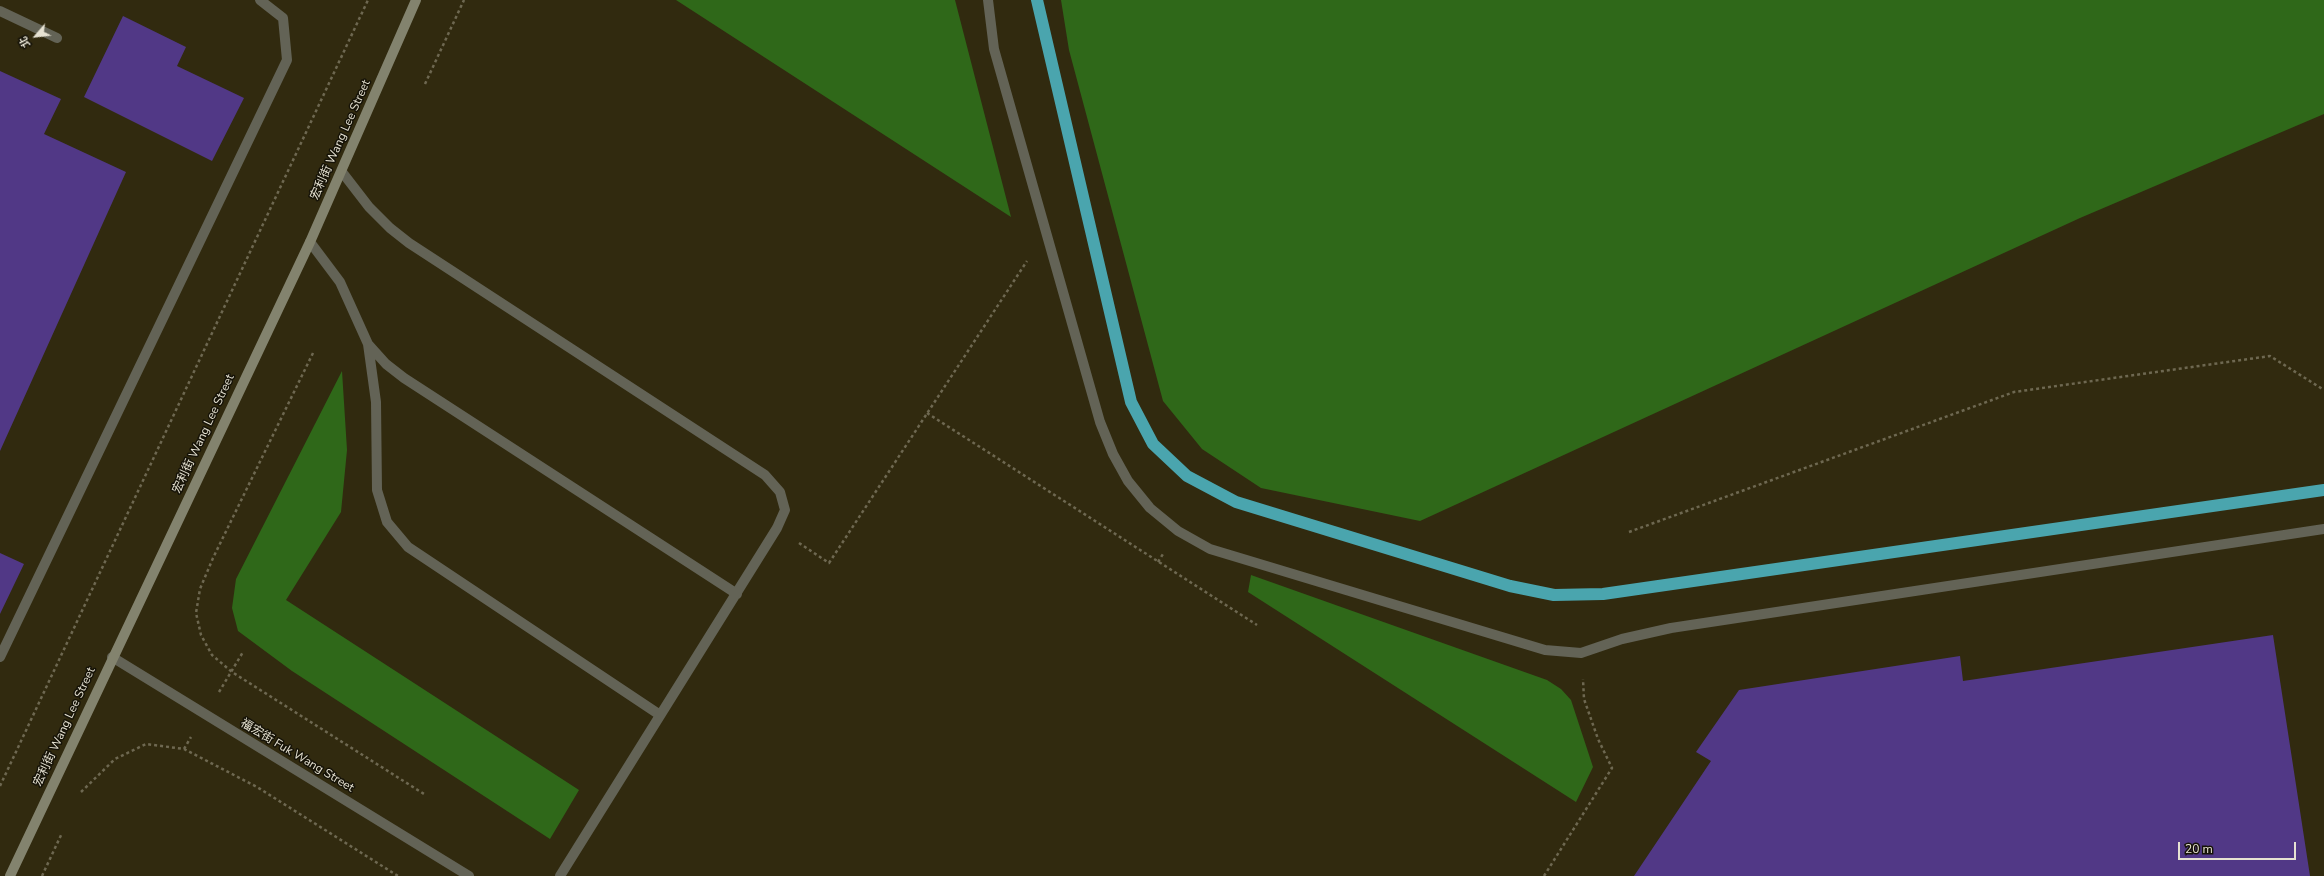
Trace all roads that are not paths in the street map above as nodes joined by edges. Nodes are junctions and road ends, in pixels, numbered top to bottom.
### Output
1 (260, 0) edge
2 (416, 0) edge
3 (988, 0) edge
4 (0, 11) edge
5 (57, 38) dead end
6 (342, 172) junction
7 (310, 242) junction
8 (368, 344) junction
9 (2324, 529) edge
10 (737, 594) junction
11 (0, 657) edge
12 (112, 657) junction
13 (660, 715) junction
14 (10, 876) edge
15 (469, 876) edge
16 (560, 876) edge

1 - 11 street
2 - 6 street, 宏利街 Wang Lee Street
3 - 9 street
4 - 5 street
6 - 7 street, 宏利街 Wang Lee Street
6 - 10 street
7 - 8 street
7 - 12 street, 宏利街 Wang Lee Street
8 - 10 street
8 - 13 street
10 - 13 street
12 - 14 street, 宏利街 Wang Lee Street
12 - 15 street, 福宏街 Fuk Wang Street
13 - 16 street

